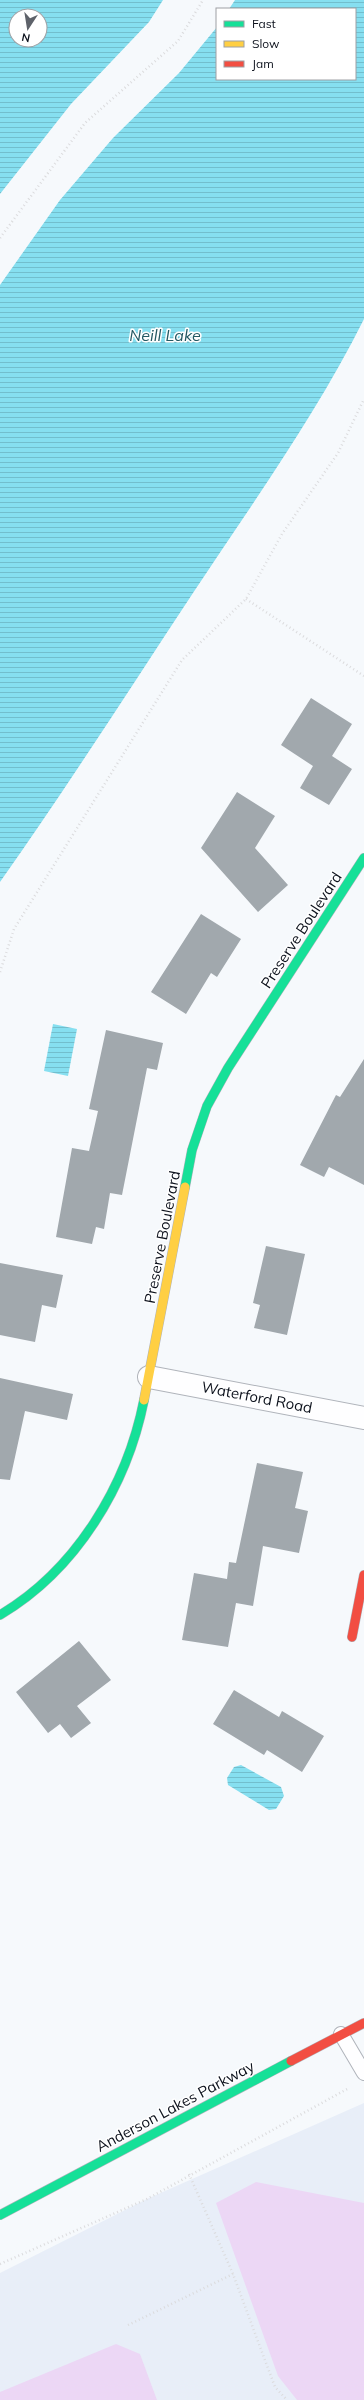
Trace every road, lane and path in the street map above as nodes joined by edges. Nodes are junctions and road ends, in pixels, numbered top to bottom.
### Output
1 (203, 0) edge
2 (0, 238) edge
3 (364, 399) edge
4 (246, 599) junction
5 (364, 676) edge
6 (364, 858) edge
7 (0, 972) edge
8 (149, 1377) junction
9 (364, 1418) edge
10 (364, 1575) edge
11 (0, 1615) edge
12 (352, 1637) dead end
13 (364, 2022) edge
14 (341, 2034) junction
15 (364, 2073) edge
16 (352, 2087) dead end
17 (189, 2174) junction
18 (0, 2215) edge
19 (0, 2264) edge
20 (233, 2274) junction
21 (128, 2325) dead end
22 (287, 2400) edge

1 - 2 path
3 - 4 path
4 - 5 path
4 - 7 path
6 - 8 street, Preserve Boulevard
8 - 9 street, Waterford Road
8 - 11 street, Preserve Boulevard
10 - 12 street
13 - 14 street, Anderson Lakes Parkway
14 - 15 lane
14 - 18 street, Anderson Lakes Parkway
16 - 17 path
17 - 19 path
17 - 20 path
20 - 21 path
20 - 22 path

